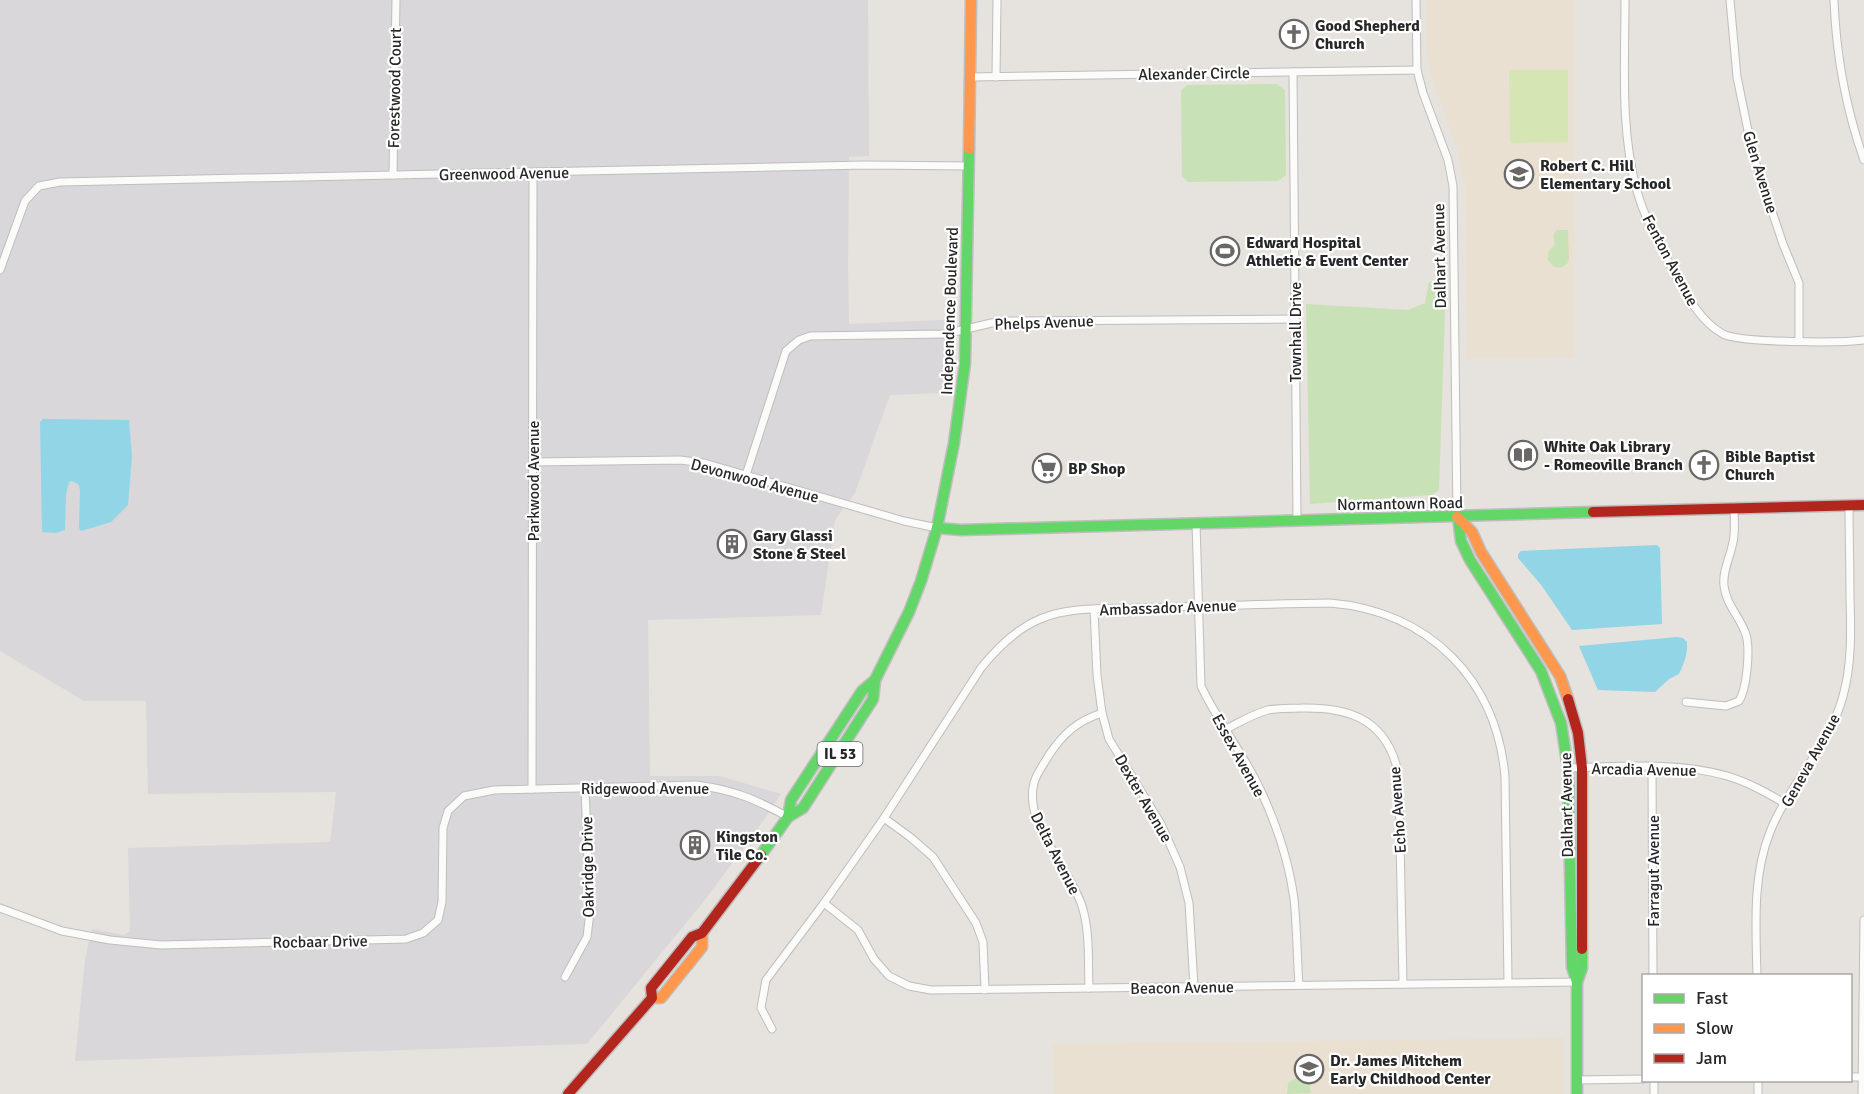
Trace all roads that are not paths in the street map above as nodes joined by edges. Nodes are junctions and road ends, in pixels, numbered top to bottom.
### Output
1 (396, 0) edge
2 (971, 0) edge
3 (997, 0) edge
4 (1416, 0) edge
5 (1624, 0) edge
6 (1730, 0) edge
7 (1834, 0) edge
8 (1417, 70) junction
9 (1293, 72) junction
10 (971, 77) junction
11 (996, 77) junction
12 (1864, 160) edge
13 (969, 166) junction
14 (533, 173) junction
15 (393, 176) junction
16 (0, 270) edge
17 (1295, 319) junction
18 (966, 328) junction
19 (1864, 340) edge
20 (1799, 341) junction
21 (533, 462) junction
22 (746, 475) junction
23 (1864, 505) edge
24 (1849, 506) junction
25 (1734, 507) junction
26 (1457, 517) junction
27 (1297, 520) junction
28 (1196, 523) junction
29 (937, 528) junction
30 (1198, 606) junction
31 (1094, 610) junction
32 (1686, 702) dead end
33 (1102, 713) junction
34 (1226, 729) junction
35 (1652, 767) junction
36 (1568, 768) junction
37 (1582, 768) junction
38 (585, 788) junction
39 (532, 789) junction
40 (1786, 804) junction
41 (788, 817) junction
42 (884, 818) junction
43 (824, 903) junction
44 (0, 908) edge
45 (1864, 920) edge
46 (1653, 974) edge
47 (1757, 974) edge
48 (565, 977) dead end
49 (1508, 982) junction
50 (1577, 982) junction
51 (1403, 984) junction
52 (1299, 986) junction
53 (1194, 987) junction
54 (1089, 988) junction
55 (985, 990) junction
56 (772, 1029) dead end
57 (1852, 1077) edge
58 (1862, 1077) junction
59 (1642, 1078) edge
60 (1577, 1080) junction
61 (571, 1093) edge
62 (1577, 1094) edge
63 (1862, 1094) edge

1 - 15 street, Forestwood Court
2 - 10 main road, Independence Boulevard / IL 53
3 - 11 street
4 - 8 street, Dalhart Avenue
5 - 20 street, Fenton Avenue
6 - 20 street, Glen Avenue
7 - 12 street
8 - 9 street, Alexander Circle
8 - 26 street, Dalhart Avenue
9 - 11 street, Alexander Circle
9 - 17 street, Townhall Drive
10 - 11 street, Alexander Circle
10 - 13 main road, Independence Boulevard / IL 53
13 - 14 street, Greenwood Avenue
13 - 18 main road, Independence Boulevard / IL 53
14 - 15 street, Greenwood Avenue
14 - 21 street, Parkwood Avenue
15 - 16 street, Greenwood Avenue
17 - 18 street, Phelps Avenue
17 - 27 street, Townhall Drive
18 - 22 street, Phelps Avenue
18 - 29 main road, Independence Boulevard / IL 53
19 - 20 street, Fenton Avenue
21 - 22 street, Devonwood Avenue
21 - 39 street, Parkwood Avenue
22 - 29 street, Devonwood Avenue
23 - 24 main road, Normantown Road
24 - 25 main road, Normantown Road
24 - 40 street, Geneva Avenue
25 - 26 main road, Normantown Road
25 - 32 street
26 - 27 main road, Normantown Road
26 - 36 main road, Dalhart Avenue
26 - 37 main road, Dalhart Avenue
27 - 28 main road, Normantown Road
28 - 29 main road, Normantown Road
28 - 30 street, Essex Avenue
29 - 41 main road, Independence Boulevard / IL 53
30 - 31 street, Ambassador Avenue
30 - 34 street, Essex Avenue
30 - 49 street, Ambassador Avenue
31 - 33 street, Dexter Avenue
31 - 42 street, Ambassador Avenue
33 - 53 street, Dexter Avenue
33 - 54 street, Delta Avenue
34 - 51 street, Echo Avenue
34 - 52 street, Essex Avenue
35 - 37 street, Arcadia Avenue
35 - 40 street, Arcadia Avenue
35 - 46 street, Farragut Avenue
36 - 37 street, Arcadia Avenue
36 - 50 main road, Dalhart Avenue
37 - 50 main road, Dalhart Avenue
38 - 39 street, Ridgewood Avenue
38 - 41 street, Ridgewood Avenue
38 - 48 street, Oakridge Drive
39 - 44 street, Rocbaar Drive
40 - 47 street, Geneva Avenue
41 - 61 main road, Independence Boulevard / IL 53
42 - 43 street, Ambassador Avenue
42 - 55 street
43 - 55 street, Beacon Avenue
43 - 56 street, Ambassador Avenue
45 - 58 street
49 - 50 street, Beacon Avenue
49 - 51 street, Beacon Avenue
50 - 60 main road, Dalhart Avenue
51 - 52 street, Beacon Avenue
52 - 53 street, Beacon Avenue
53 - 54 street, Beacon Avenue
54 - 55 street, Beacon Avenue
57 - 58 street
58 - 63 street
59 - 60 street
60 - 62 main road, Dalhart Avenue

